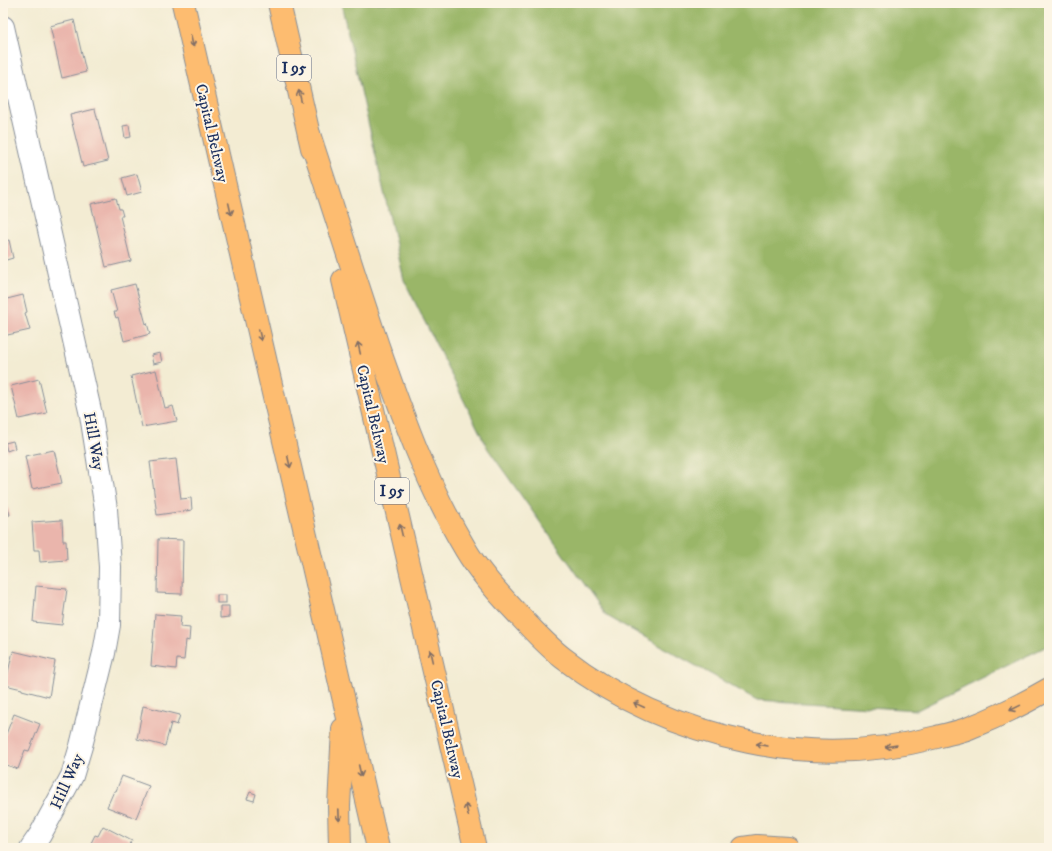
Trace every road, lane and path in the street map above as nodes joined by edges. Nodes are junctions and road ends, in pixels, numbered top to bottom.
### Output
1 (183, 3) edge
2 (279, 3) edge
3 (3, 27) edge
4 (309, 134) junction
5 (1049, 689) edge
6 (345, 706) junction
7 (31, 848) edge
8 (340, 848) edge
9 (378, 848) edge
10 (475, 848) edge
11 (743, 848) edge
12 (788, 848) edge

1 -> 6 highway, Capital Beltway
4 -> 2 highway, Capital Beltway / I 95
3 - 7 street, Hill Way
5 -> 4 highway
10 -> 4 highway, Capital Beltway / I 95
6 -> 8 highway
6 -> 9 highway, Capital Beltway
11 - 12 highway

